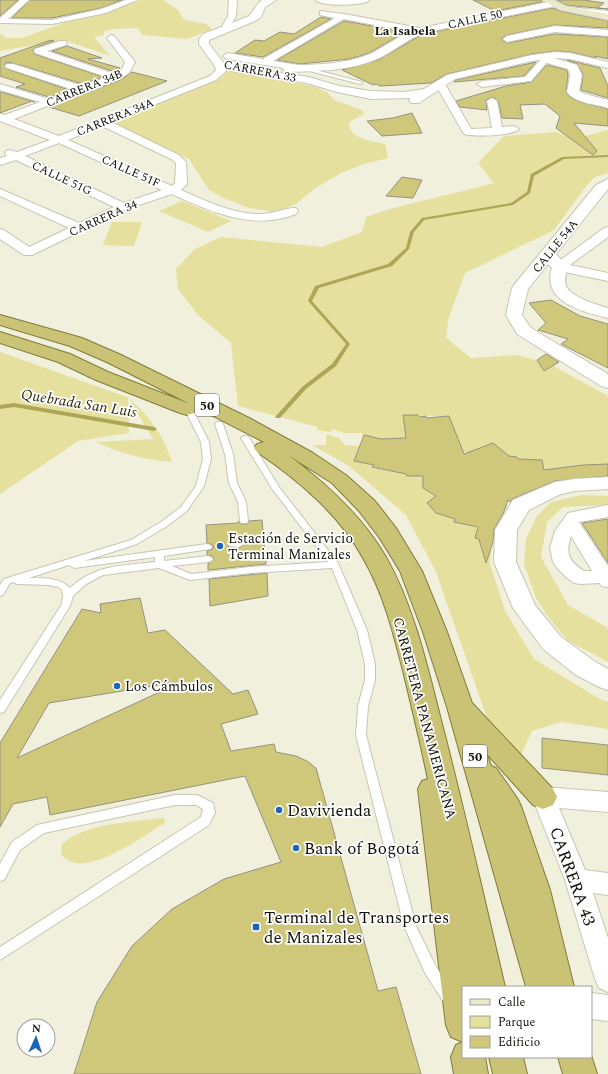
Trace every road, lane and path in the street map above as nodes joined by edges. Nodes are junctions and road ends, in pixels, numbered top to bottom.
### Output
1 (25, 0) edge
2 (133, 0) edge
3 (233, 0) edge
4 (271, 0) edge
5 (320, 0) edge
6 (364, 0) edge
7 (550, 2) edge
8 (0, 9) edge
9 (15, 9) junction
10 (570, 9) junction
11 (30, 10) dead end
12 (66, 10) dead end
13 (103, 11) junction
14 (324, 13) dead end
15 (608, 13) edge
16 (344, 16) junction
17 (608, 17) edge
18 (1, 21) edge
19 (224, 30) junction
20 (420, 31) junction
21 (608, 33) edge
22 (111, 38) dead end
23 (507, 39) dead end
24 (63, 43) dead end
25 (47, 55) junction
26 (227, 56) dead end
27 (550, 57) junction
28 (264, 62) junction
29 (219, 64) junction
30 (608, 65) edge
31 (10, 66) junction
32 (302, 68) junction
33 (0, 70) edge
34 (253, 71) junction
35 (116, 77) junction
36 (360, 83) dead end
37 (440, 84) junction
38 (482, 84) dead end
39 (0, 87) edge
40 (85, 90) junction
41 (492, 101) dead end
42 (50, 102) junction
43 (608, 104) edge
44 (2, 118) edge
45 (102, 122) junction
46 (514, 129) dead end
47 (498, 132) junction
48 (60, 140) junction
49 (0, 150) edge
50 (17, 156) junction
51 (0, 162) edge
52 (608, 183) edge
53 (173, 190) junction
54 (0, 192) edge
55 (123, 207) junction
56 (292, 211) dead end
57 (79, 228) junction
58 (608, 231) edge
59 (0, 233) edge
60 (593, 244) junction
61 (608, 248) edge
62 (548, 255) junction
63 (560, 267) junction
64 (608, 277) edge
65 (608, 313) edge
66 (0, 320) edge
67 (0, 337) edge
68 (608, 382) edge
69 (189, 410) junction
70 (219, 424) junction
71 (245, 438) junction
72 (608, 483) edge
73 (608, 511) edge
74 (244, 521) dead end
75 (570, 521) junction
76 (207, 547) dead end
77 (159, 554) junction
78 (208, 558) dead end
79 (160, 565) junction
80 (335, 565) junction
81 (47, 568) junction
82 (607, 578) edge
83 (3, 583) edge
84 (0, 594) edge
85 (68, 595) junction
86 (596, 666) edge
87 (608, 680) edge
88 (460, 707) junction
89 (0, 709) edge
90 (426, 712) junction
91 (477, 764) junction
92 (543, 797) junction
93 (608, 802) edge
94 (0, 876) edge
95 (577, 880) junction
96 (608, 884) edge
97 (0, 954) edge
98 (608, 979) edge
99 (489, 986) edge
100 (542, 986) edge
101 (558, 986) edge
102 (592, 1006) edge
103 (608, 1008) edge
104 (462, 1020) edge
105 (468, 1058) edge
106 (506, 1058) edge
107 (561, 1058) edge
108 (575, 1058) edge
109 (472, 1074) edge
110 (510, 1074) edge
111 (565, 1074) edge
112 (580, 1074) edge

1 - 9 street
2 - 13 street
3 - 19 street
4 - 19 street, CARRERA 33
5 - 6 street
7 - 10 main road
7 - 20 street, CALLE 50
8 - 9 street
9 - 11 street
9 - 18 street
10 - 15 street
10 - 17 main road
12 - 13 street
13 - 18 street
14 - 16 street, CALLE 50
16 - 20 street, CALLE 50
16 - 28 street
19 - 29 street, CARRERA 33
20 - 32 street, CALLE 50
21 - 23 street
22 - 35 street, CARRERA 34B
24 - 25 street
25 - 31 street
25 - 35 street
26 - 28 street
27 - 30 street
27 - 37 street, CARRERA 33
27 - 38 street
27 - 43 street
28 - 32 street
29 - 34 street, CARRERA 33
29 - 45 street, CARRERA 34A
31 - 33 street
31 - 40 street
32 - 34 street, CALLE 50
32 - 36 lane
34 - 37 street, CARRERA 33
35 - 40 street, CARRERA 34B
37 - 47 street
39 - 42 street
40 - 42 street, CARRERA 34B
41 - 47 street
42 - 44 street, CARRERA 34B
44 - 48 street, CALLE 51F
45 - 48 street, CARRERA 34A
45 - 53 street
46 - 47 street
48 - 50 street, CARRERA 34A
48 - 53 street, CALLE 51F
49 - 50 street, CALLE 51G
50 - 51 street, CARRERA 34A
50 - 55 street, CALLE 51G
52 - 62 street, CALLE 54A
53 - 55 street, CARRERA 34
53 - 56 street, CALLE 51F
54 - 57 street
55 - 57 street, CARRERA 34
57 - 59 street, CARRERA 34
58 - 60 street
60 - 61 street
60 - 63 street
62 - 63 street
62 - 68 street, CALLE 54A
63 - 64 street
63 - 65 street
66 - 88 highway, CARRETERA PANAMERICANA / 50
67 - 69 highway, CARRETERA PANAMERICANA / 50
69 - 70 highway, CARRETERA PANAMERICANA / 50
69 - 81 lane
70 - 71 highway, CARRETERA PANAMERICANA / 50
70 - 74 lane
71 - 80 lane
71 - 90 highway, CARRETERA PANAMERICANA / 50
72 - 86 street
73 - 75 street
75 - 82 street
75 - 82 street
76 - 77 lane
77 - 79 lane
77 - 81 lane
78 - 79 lane
79 - 80 lane
79 - 85 lane
80 - 104 lane
81 - 83 lane
83 - 84 lane
83 - 85 lane
85 - 89 lane
86 - 87 street
88 - 91 highway, CARRETERA PANAMERICANA / 50
88 - 92 highway
90 - 99 highway, CARRETERA PANAMERICANA / 50
90 - 104 highway
91 - 100 highway, CARRETERA PANAMERICANA / 50
91 - 101 highway
92 - 93 street
92 - 95 street, CARRERA 43
94 - 97 lane
95 - 96 street
95 - 98 street, CARRERA 43
102 - 103 street
105 - 109 highway
106 - 110 highway
107 - 111 highway
108 - 112 highway

